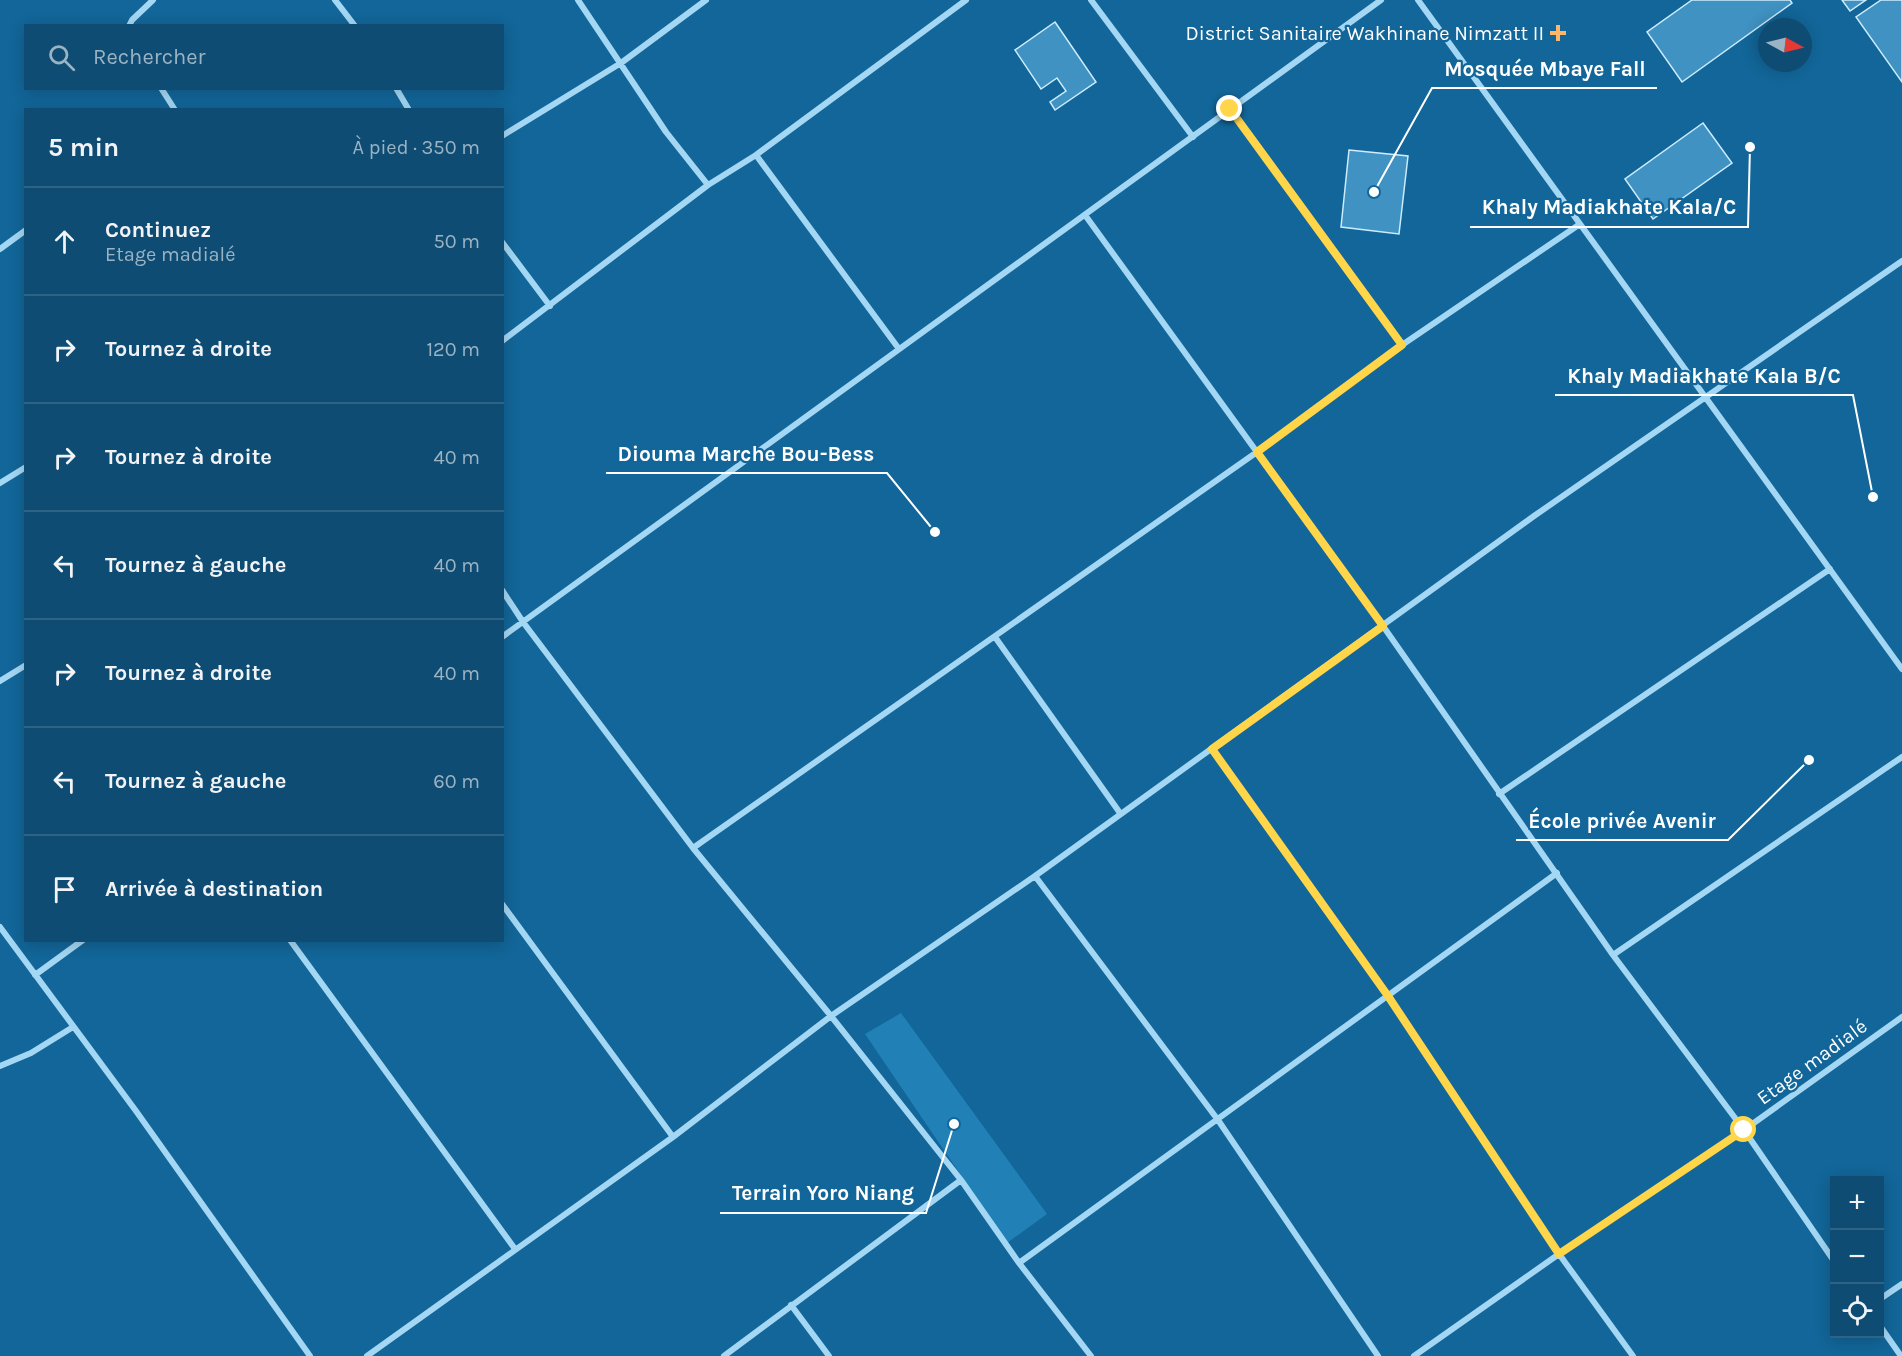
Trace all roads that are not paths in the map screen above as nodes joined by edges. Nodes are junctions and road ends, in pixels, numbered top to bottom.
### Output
1 (153, 0) edge
2 (335, 0) edge
3 (578, 0) edge
4 (706, 0) edge
5 (966, 0) edge
6 (1091, 0) edge
7 (1381, 0) edge
8 (1418, 0) edge
9 (130, 24) edge
10 (353, 24) edge
11 (621, 63) junction
12 (162, 90) edge
13 (397, 90) edge
14 (174, 108) edge
15 (409, 108) edge
16 (1230, 109) junction
17 (504, 135) edge
18 (1193, 137) junction
19 (756, 155) junction
20 (708, 185) junction
21 (1085, 215) junction
22 (1580, 224) junction
23 (24, 231) edge
24 (504, 245) edge
25 (0, 249) edge
26 (1902, 261) edge
27 (550, 306) junction
28 (504, 340) edge
29 (1402, 345) junction
30 (900, 349) junction
31 (1705, 396) junction
32 (1257, 452) junction
33 (24, 468) edge
34 (0, 483) edge
35 (1830, 569) junction
36 (504, 593) edge
37 (523, 622) junction
38 (1383, 626) junction
39 (504, 635) edge
40 (995, 638) junction
41 (24, 665) edge
42 (1902, 669) edge
43 (0, 681) edge
44 (1212, 749) junction
45 (1902, 757) edge
46 (1499, 794) junction
47 (1120, 813) junction
48 (693, 848) junction
49 (1557, 873) junction
50 (1035, 876) junction
51 (504, 907) edge
52 (0, 927) edge
53 (80, 942) edge
54 (291, 942) edge
55 (1613, 955) junction
56 (35, 975) junction
57 (1388, 996) junction
58 (831, 1016) junction
59 (1902, 1017) edge
60 (73, 1027) junction
61 (0, 1066) edge
62 (1218, 1120) junction
63 (1744, 1130) junction
64 (673, 1137) junction
65 (961, 1180) junction
66 (515, 1249) junction
67 (1559, 1254) junction
68 (1830, 1255) edge
69 (1019, 1263) junction
70 (1902, 1284) edge
71 (1884, 1296) edge
72 (791, 1305) junction
73 (1884, 1332) edge
74 (310, 1356) edge
75 (368, 1356) edge
76 (724, 1356) edge
77 (828, 1356) edge
78 (1091, 1356) edge
79 (1378, 1356) edge
80 (1413, 1356) edge
81 (1633, 1356) edge
82 (1901, 1356) edge

1 - 9 street
2 - 10 street
3 - 11 street
4 - 11 street
5 - 19 street
6 - 18 street
7 - 16 street
8 - 22 street
11 - 17 street
11 - 20 street
12 - 14 street
13 - 15 street
16 - 18 street
16 - 29 street
18 - 21 street
19 - 20 street
19 - 30 street
20 - 27 street
21 - 30 street
21 - 32 street
22 - 29 street
22 - 31 street
23 - 25 street
24 - 27 street
26 - 31 street
27 - 28 street
29 - 32 street
30 - 37 street
31 - 35 street
31 - 38 street
32 - 38 street
32 - 40 street
33 - 34 street
35 - 42 street
35 - 46 street
36 - 37 street
37 - 39 street
37 - 48 street
38 - 44 street
38 - 46 street
40 - 47 street
40 - 48 street
41 - 43 street
44 - 47 street
44 - 57 street
45 - 55 street
46 - 49 street
47 - 50 street
48 - 58 street
49 - 55 street
49 - 57 street
50 - 58 street
50 - 62 street
51 - 64 street
52 - 56 street
53 - 56 street
54 - 66 street
55 - 63 street
56 - 60 street
57 - 62 street
57 - 67 street
58 - 64 street
58 - 65 street
59 - 63 street, Etage madialé
60 - 61 street
60 - 74 street
62 - 69 street
62 - 79 street
63 - 67 street, Etage madialé
63 - 68 street
64 - 66 street
65 - 69 street
65 - 72 street
66 - 75 street
67 - 80 street, Etage madialé
67 - 81 street
69 - 78 street
70 - 71 street
72 - 76 street
72 - 77 street
73 - 82 street

